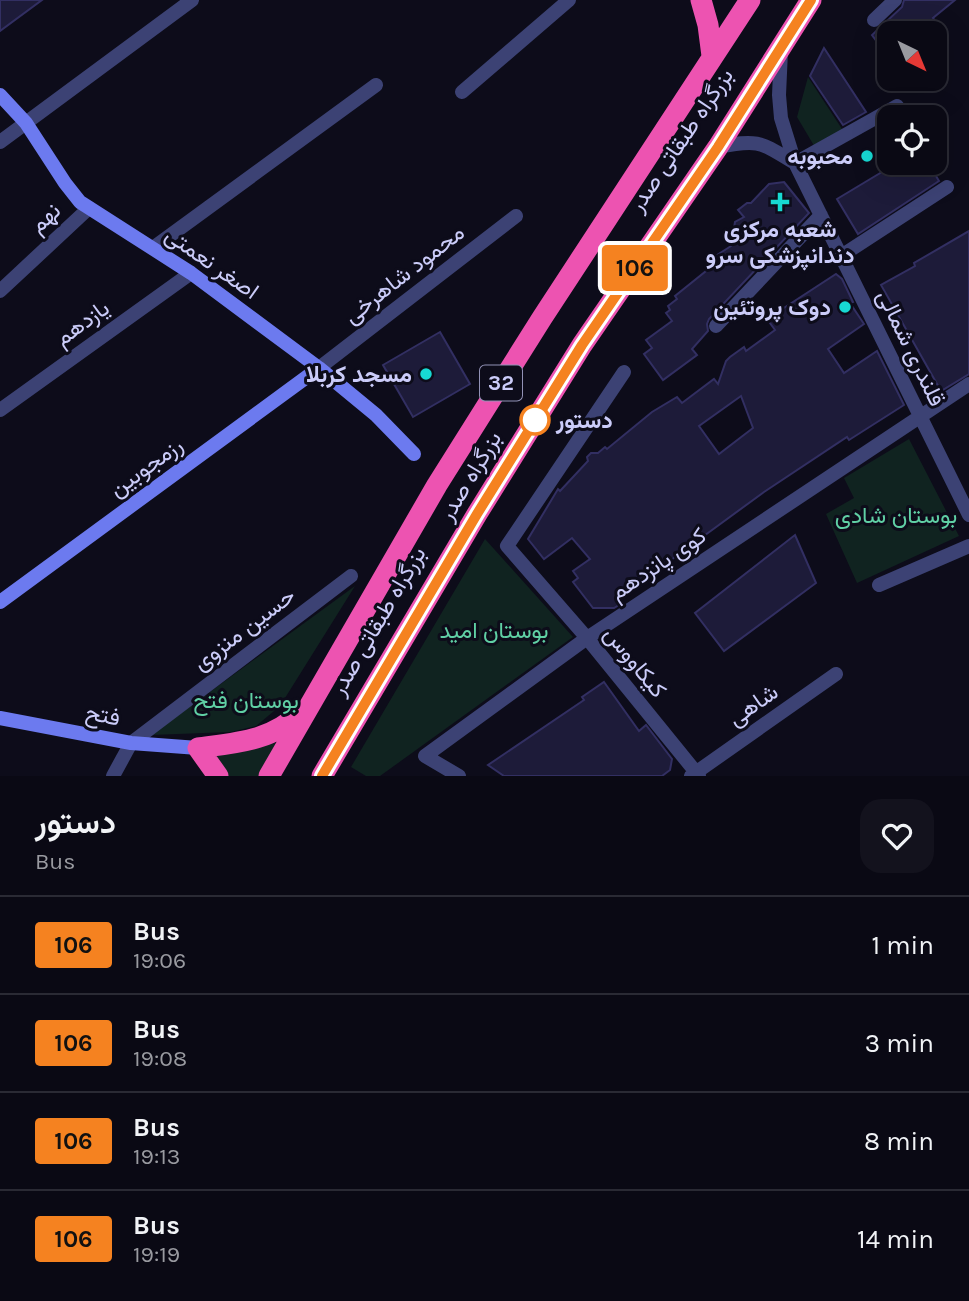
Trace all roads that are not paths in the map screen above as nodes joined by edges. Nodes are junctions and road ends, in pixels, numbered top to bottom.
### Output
1 (192, 0) edge
2 (569, 0) edge
3 (701, 0) edge
4 (750, 0) edge
5 (756, 0) edge
6 (805, 0) edge
7 (811, 0) edge
8 (895, 0) edge
9 (874, 20) dead end
10 (782, 46) junction
11 (712, 56) junction
12 (376, 85) dead end
13 (462, 92) dead end
14 (0, 95) edge
15 (877, 117) edge
16 (26, 123) junction
17 (0, 142) edge
18 (718, 147) junction
19 (795, 163) junction
20 (947, 187) dead end
21 (89, 208) junction
22 (821, 215) junction
23 (516, 216) dead end
24 (153, 248) junction
25 (841, 257) junction
26 (191, 273) junction
27 (0, 291) edge
28 (716, 326) dead end
29 (318, 368) junction
30 (624, 372) dead end
31 (969, 384) edge
32 (0, 410) edge
33 (920, 417) junction
34 (414, 454) dead end
35 (969, 515) edge
36 (969, 546) edge
37 (351, 576) dead end
38 (878, 585) dead end
39 (0, 602) edge
40 (587, 638) junction
41 (836, 674) dead end
42 (313, 699) junction
43 (1, 717) edge
44 (131, 743) junction
45 (198, 748) junction
46 (695, 775) edge
47 (113, 776) edge
48 (218, 776) edge
49 (269, 776) edge
50 (285, 776) edge
51 (320, 776) edge
52 (459, 776) edge

1 - 16 street
2 - 13 street
3 - 11 highway
4 - 11 highway, بزرگراه صدر / 32
5 - 50 highway, بزرگراه طبقاتی صدر
6 - 51 highway, بزرگراه طبقاتی صدر
7 - 10 highway, بزرگراه صدر / 32
8 - 9 street
10 - 18 highway, بزرگراه صدر / 32
10 - 19 street, قلندری شمالی
11 - 42 highway, بزرگراه صدر / 32
12 - 24 street
14 - 16 street, اصغر نعمتی
15 - 19 street
16 - 17 street
16 - 21 street, اصغر نعمتی
18 - 19 street
18 - 51 highway, بزرگراه صدر / 32
19 - 22 street, قلندری شمالی
20 - 25 street
21 - 24 street, اصغر نعمتی
21 - 27 street, نهم
22 - 25 street, قلندری شمالی
22 - 28 street
23 - 29 street, محمود شاهرخی
24 - 26 street, اصغر نعمتی
25 - 33 street, قلندری شمالی
26 - 29 street, اصغر نعمتی
26 - 32 street, یازدهم
29 - 34 street, اصغر نعمتی
29 - 39 street, رزمجوبین
30 - 40 street, کیکاووس
31 - 33 street, کوی پانزدهم
33 - 35 street, قلندری شمالی
33 - 40 street, کوی پانزدهم
36 - 38 street
37 - 44 street, حسین منزوی
40 - 46 street, کیکاووس
40 - 52 street, کوی پانزدهم
41 - 46 street, شاهی
42 - 45 highway
42 - 49 highway, بزرگراه صدر / 32
43 - 44 street, فتح
44 - 45 street, فتح
44 - 47 street
45 - 48 highway

